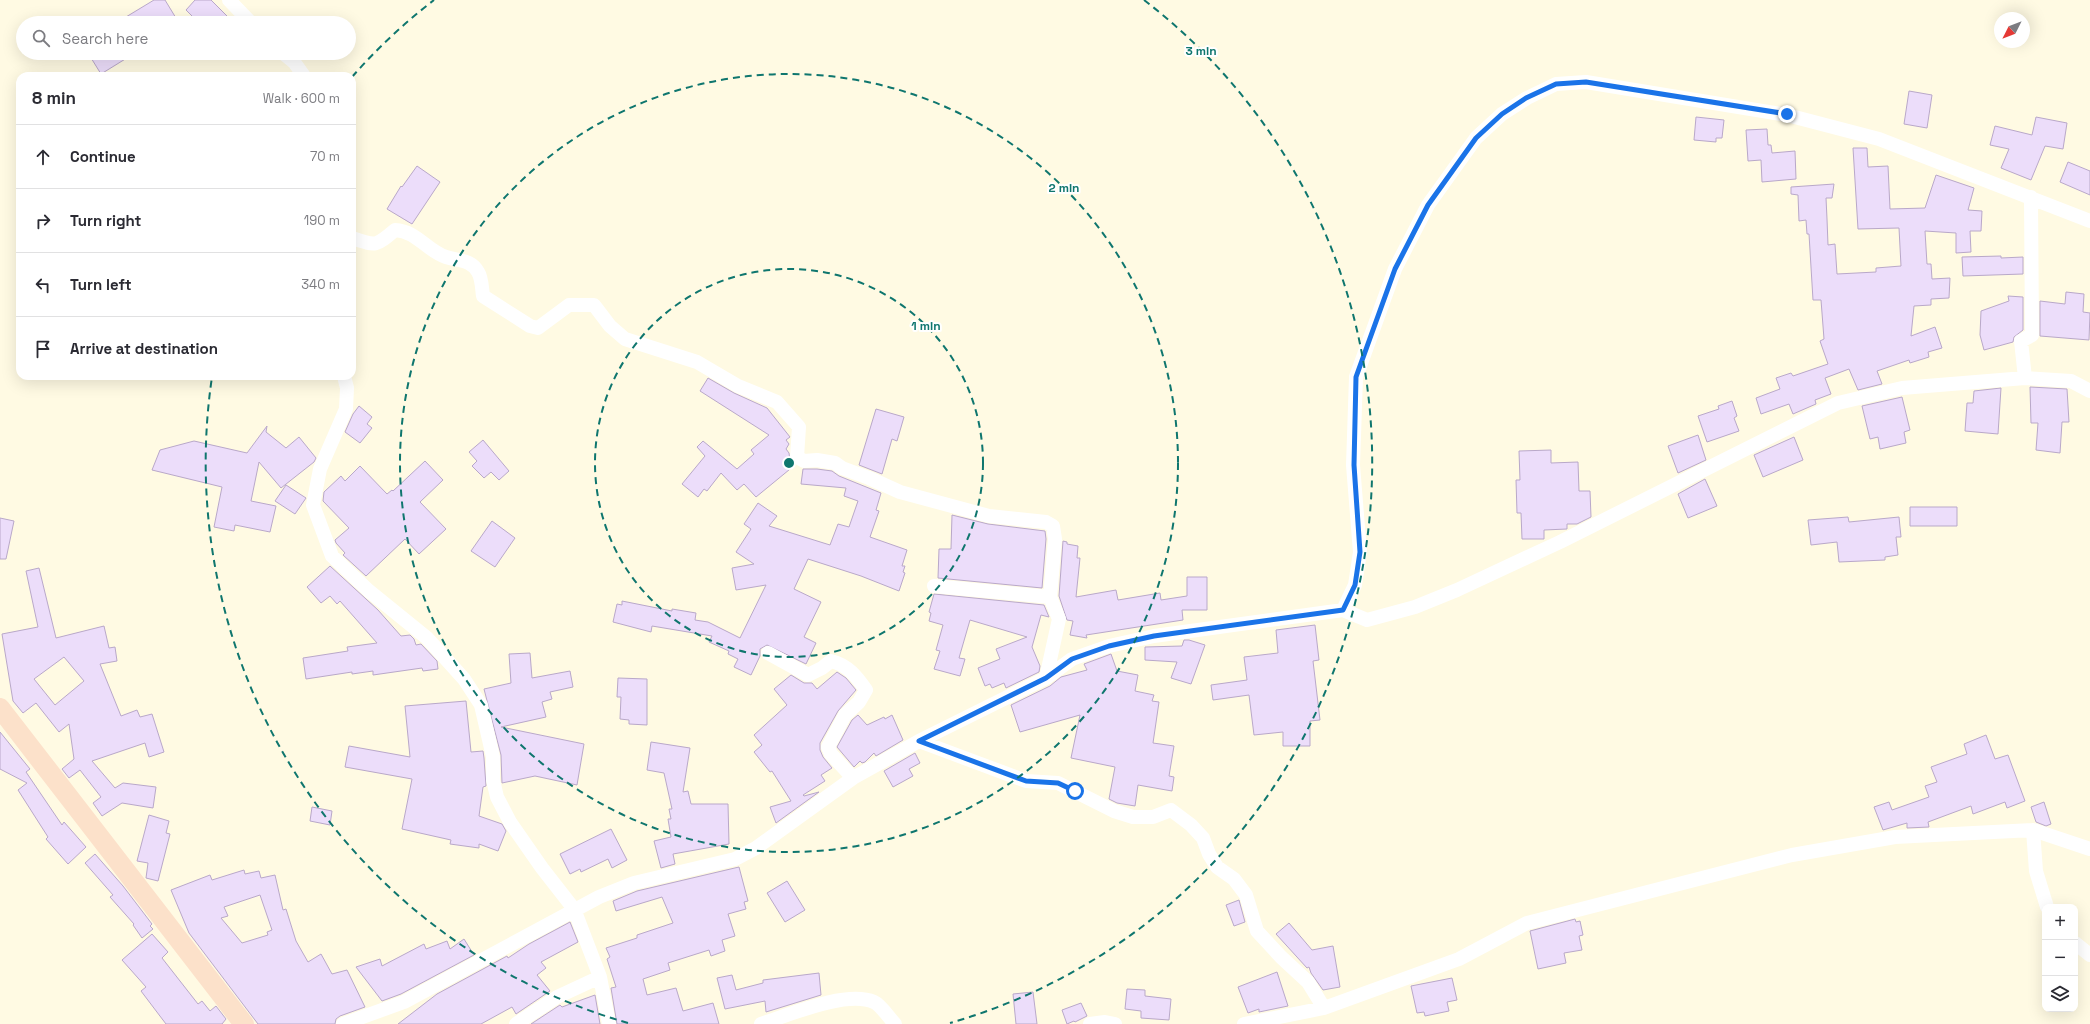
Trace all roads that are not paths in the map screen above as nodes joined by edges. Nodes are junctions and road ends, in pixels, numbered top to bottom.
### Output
1 (230, 0) edge
2 (245, 16) edge
3 (292, 60) edge
4 (301, 72) edge
5 (2031, 197) junction
6 (2090, 221) edge
7 (356, 239) edge
8 (2025, 378) junction
9 (345, 380) edge
10 (2090, 391) edge
11 (934, 586) dead end
12 (1050, 597) junction
13 (1343, 610) junction
14 (768, 653) dead end
15 (1046, 678) junction
16 (0, 708) edge
17 (919, 741) junction
18 (853, 778) junction
19 (2033, 830) junction
20 (2090, 849) edge
21 (2046, 904) edge
22 (574, 909) junction
23 (2078, 945) edge
24 (2090, 956) edge
25 (600, 978) junction
26 (1324, 1008) junction
27 (244, 1024) edge
28 (343, 1024) edge
29 (516, 1024) edge
30 (609, 1024) edge
31 (761, 1024) edge
32 (895, 1024) edge
33 (1090, 1024) edge
34 (1115, 1024) edge
35 (1244, 1024) edge

1 - 2 street
3 - 4 street
5 - 6 street
5 - 8 street
5 - 13 street
7 - 12 street
8 - 10 street
8 - 13 street
9 - 22 street
11 - 12 street
12 - 15 street
13 - 15 street
14 - 18 street
15 - 17 street
16 - 27 main road
17 - 18 street
17 - 26 street
18 - 22 street
19 - 20 street
19 - 21 street
19 - 26 street
22 - 25 street
22 - 28 street
23 - 24 street
25 - 29 street
25 - 30 street
26 - 35 street
31 - 32 street
33 - 34 street

